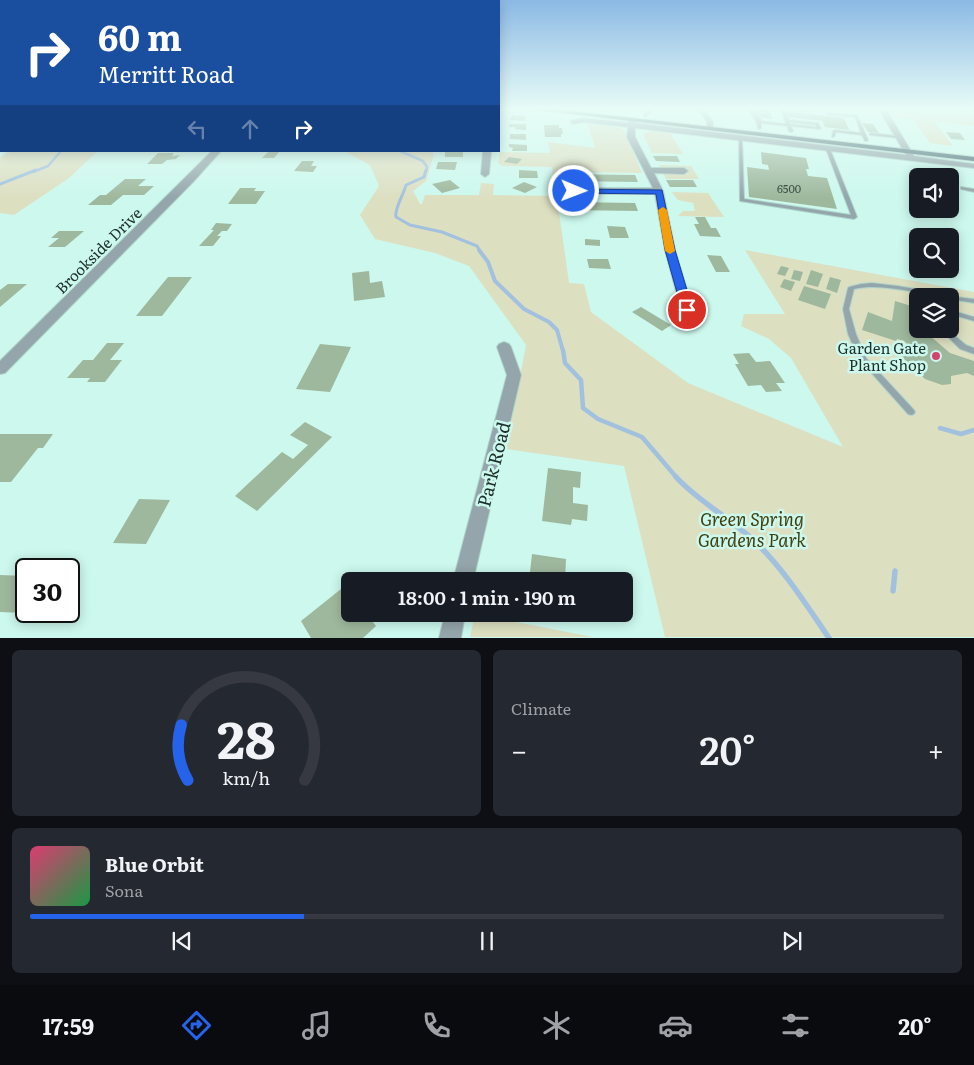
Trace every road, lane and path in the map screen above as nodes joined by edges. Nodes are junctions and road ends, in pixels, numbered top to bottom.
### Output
1 (632, 138) edge
2 (740, 138) joint
3 (823, 138) edge
4 (875, 138) edge
5 (899, 138) edge
6 (903, 144) junction
7 (828, 149) junction
8 (216, 152) edge
9 (487, 152) edge
10 (974, 152) edge
11 (912, 159) junction
12 (974, 159) edge
13 (974, 166) edge
14 (649, 170) junction
15 (684, 171) dead end
16 (485, 174) dead end
17 (963, 188) dead end
18 (574, 191) dead end
19 (659, 191) junction
20 (974, 191) edge
21 (909, 290) edge
22 (959, 298) edge
23 (974, 301) edge
24 (687, 310) dead end
25 (959, 315) edge
26 (974, 319) edge
27 (953, 338) edge
28 (504, 347) dead end
29 (974, 350) edge
30 (0, 369) edge
31 (911, 412) dead end
32 (465, 572) edge
33 (453, 622) edge
34 (450, 638) edge

1 - 14 street
2 - 7 street
2 - 7 lane
3 - 6 main road
4 - 6 main road
5 - 6 street
6 - 10 main road
6 - 11 street
6 - 12 main road
7 - 11 street
8 - 30 street, Brookside Drive
9 - 16 street
11 - 13 street
14 - 15 street
14 - 19 street
17 - 20 lane
18 - 19 street
19 - 24 street
21 - 31 lane
22 - 23 lane
25 - 26 lane
27 - 29 lane
28 - 32 street, Park Road
33 - 34 street

